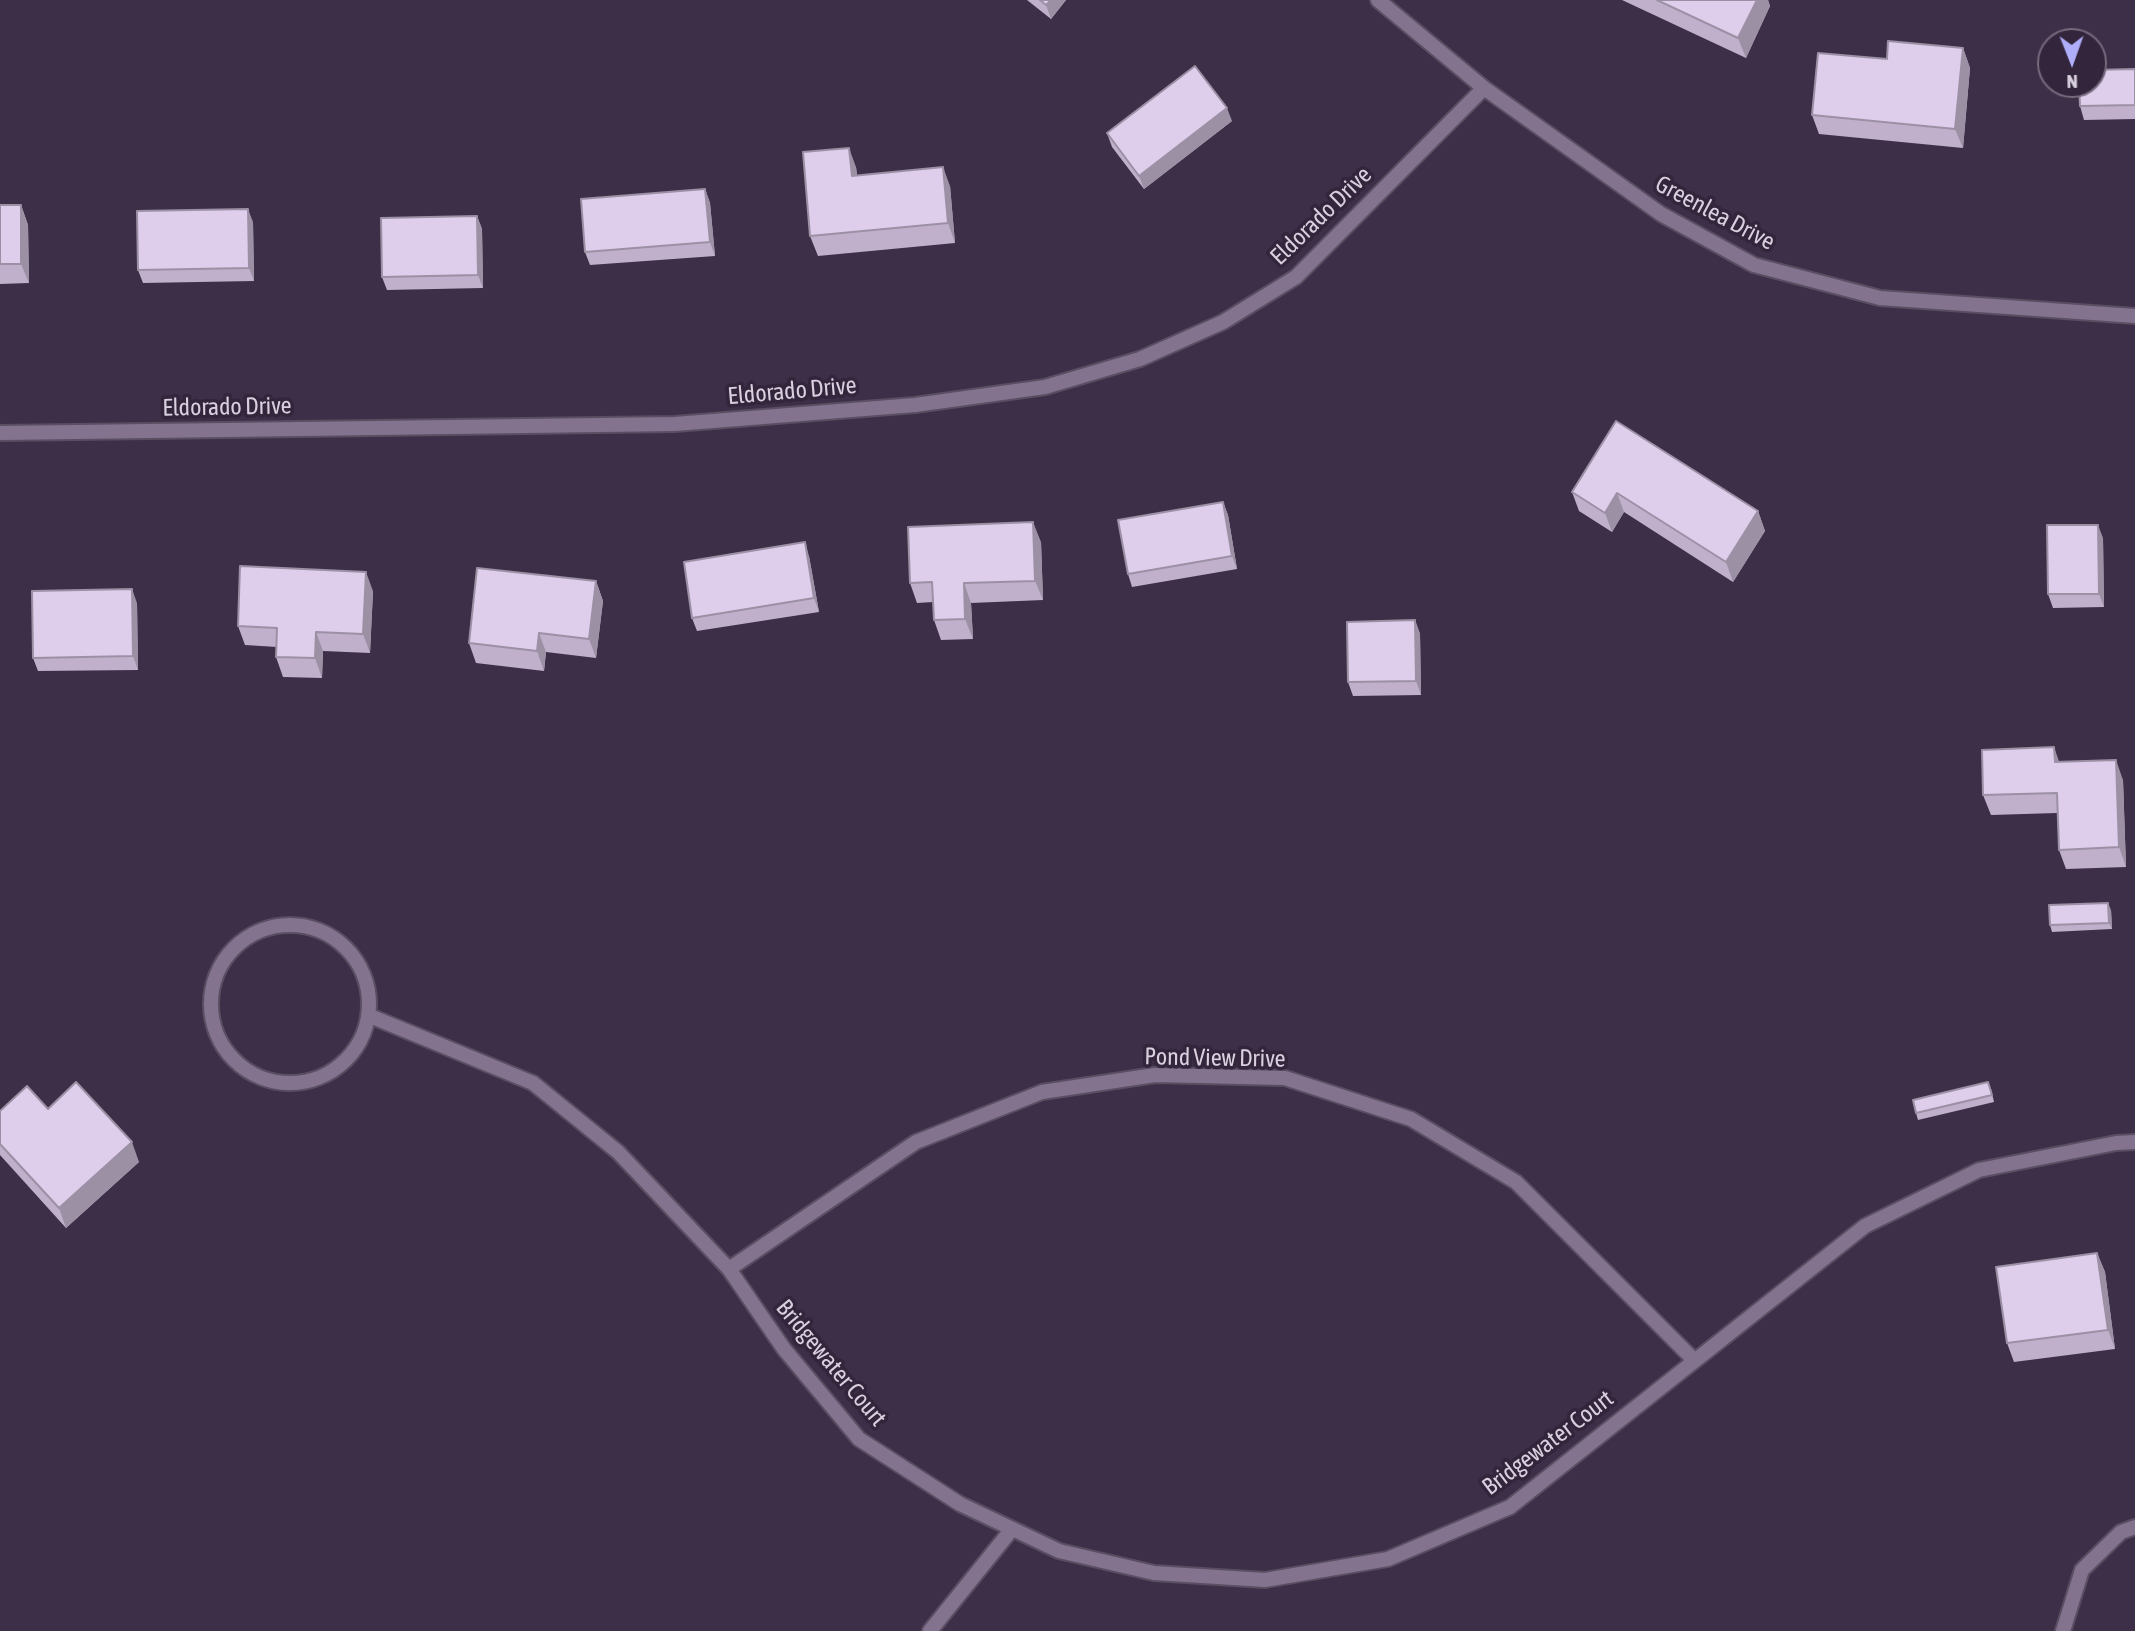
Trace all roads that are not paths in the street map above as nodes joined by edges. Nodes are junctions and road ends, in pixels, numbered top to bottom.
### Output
1 (1378, 0) edge
2 (1484, 88) junction
3 (2135, 316) edge
4 (0, 433) edge
5 (370, 1016) junction
6 (2135, 1142) edge
7 (729, 1269) junction
8 (1694, 1360) junction
9 (2135, 1527) edge
10 (1013, 1529) junction
11 (930, 1631) edge
12 (2063, 1631) edge

1 - 2 street, Greenlea Drive
2 - 3 street, Greenlea Drive
2 - 4 street, Eldorado Drive
5 - 5 street
5 - 7 street, Bridgewater Court
6 - 8 street, Bridgewater Court
7 - 8 street, Pond View Drive
7 - 10 street, Bridgewater Court
8 - 10 street, Bridgewater Court
9 - 12 street
10 - 11 street

